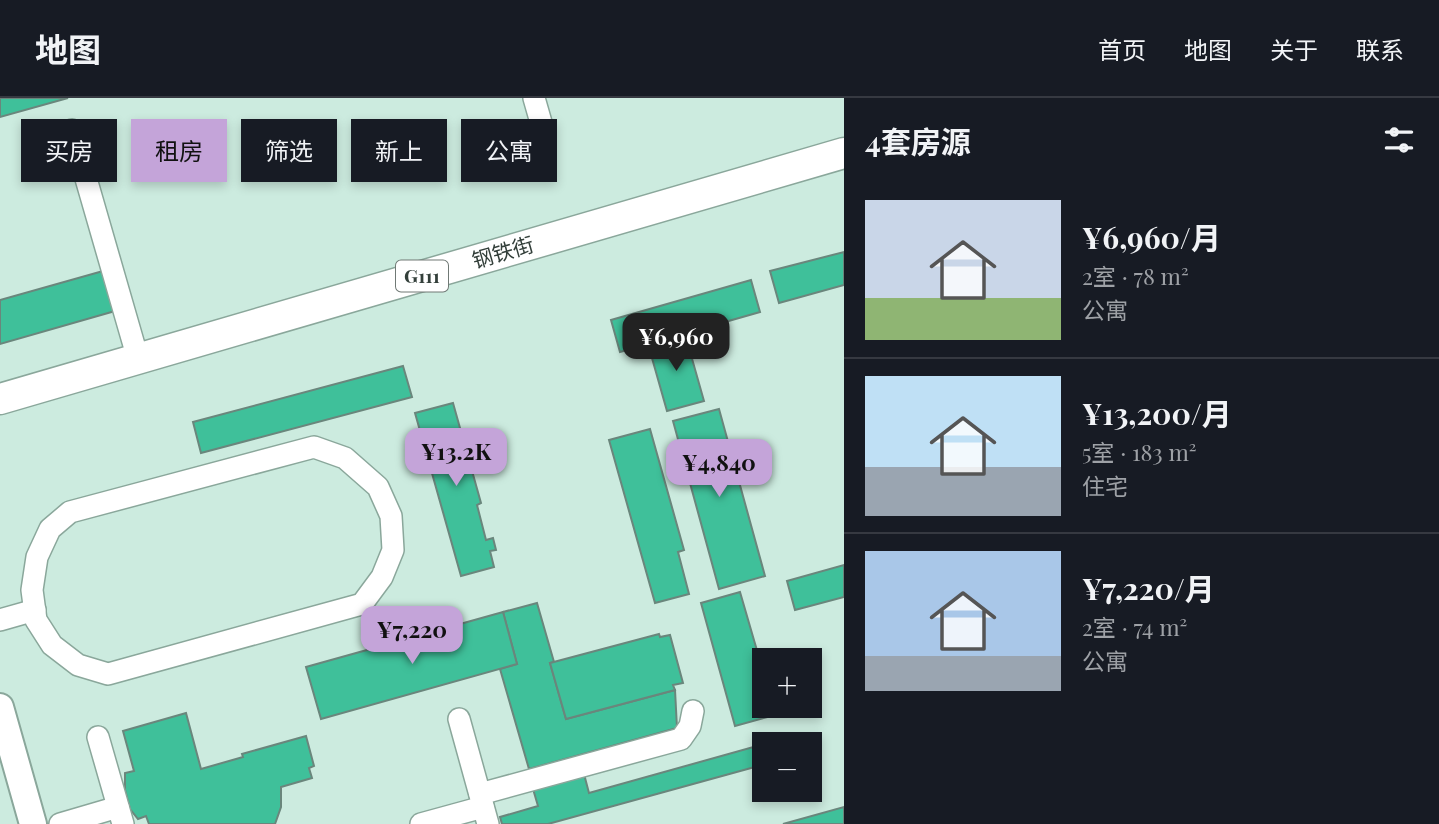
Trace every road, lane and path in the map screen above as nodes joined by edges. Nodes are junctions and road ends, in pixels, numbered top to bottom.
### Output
1 (534, 98) edge
2 (540, 119) edge
3 (844, 153) edge
4 (87, 182) edge
5 (138, 359) junction
6 (0, 399) edge
7 (35, 610) junction
8 (0, 620) edge
9 (0, 707) edge
10 (693, 711) dead end
11 (459, 719) dead end
12 (98, 737) dead end
13 (484, 808) edge
14 (121, 816) edge
15 (33, 824) edge
16 (60, 824) edge
17 (421, 824) edge

1 - 2 lane
3 - 5 highway, 钢铁街 / G111
4 - 5 lane
5 - 6 highway, 钢铁街 / G111
7 - 7 lane
7 - 8 lane
9 - 15 main road
10 - 13 lane
11 - 13 lane
12 - 14 lane
13 - 17 lane
14 - 16 lane

